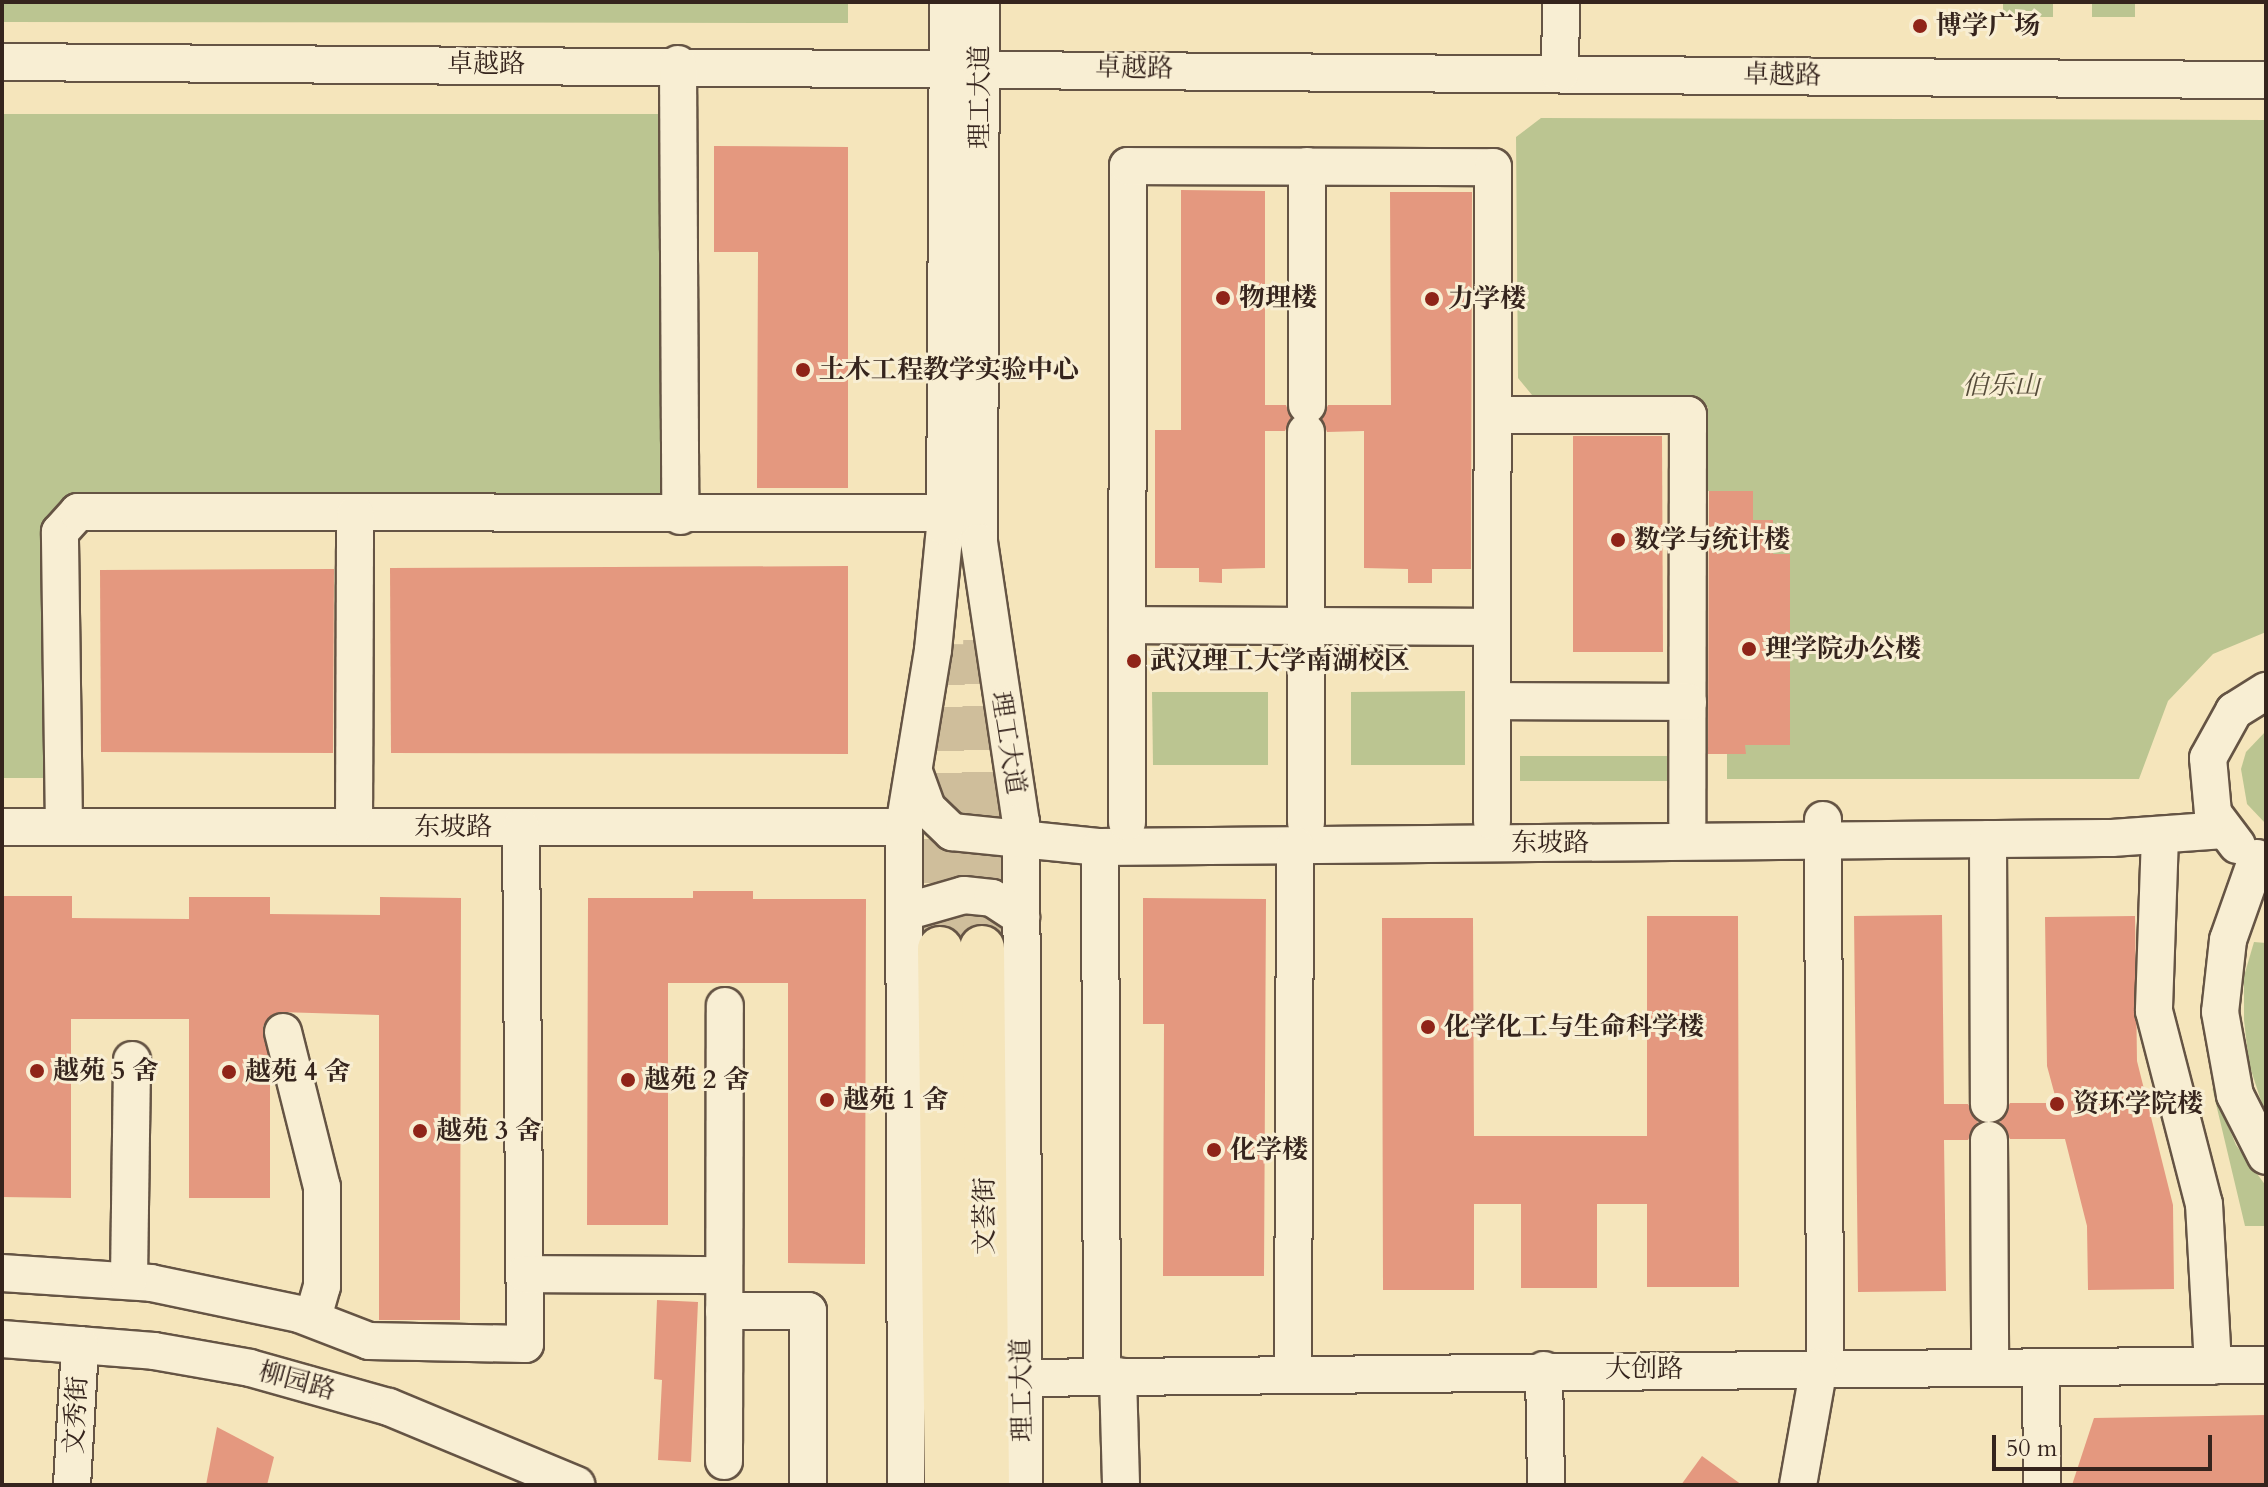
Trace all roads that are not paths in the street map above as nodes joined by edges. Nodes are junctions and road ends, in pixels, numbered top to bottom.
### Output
1 (948, 2) edge
2 (981, 2) edge
3 (1561, 2) edge
4 (2, 62) edge
5 (678, 64) junction
6 (964, 65) junction
7 (1560, 74) junction
8 (2266, 80) edge
9 (1307, 166) junction
10 (1493, 415) junction
11 (945, 513) junction
12 (355, 514) junction
13 (680, 516) junction
14 (1127, 625) junction
15 (1306, 626) junction
16 (1492, 627) junction
17 (2266, 691) edge
18 (1492, 701) junction
19 (1688, 702) junction
20 (914, 771) junction
21 (1492, 821) junction
22 (1127, 822) junction
23 (1687, 822) junction
24 (2219, 822) junction
25 (2, 827) edge
26 (64, 827) junction
27 (354, 827) junction
28 (521, 827) junction
29 (904, 827) junction
30 (1823, 830) junction
31 (1021, 832) junction
32 (1300, 833) junction
33 (2160, 836) junction
34 (1988, 839) junction
35 (1100, 847) junction
36 (2261, 860) edge
37 (905, 912) junction
38 (1021, 917) junction
39 (725, 1006) dead end
40 (283, 1032) dead end
41 (132, 1060) dead end
42 (1989, 1104) dead end
43 (1989, 1140) dead end
44 (2264, 1153) edge
45 (2, 1273) edge
46 (525, 1274) junction
47 (724, 1275) junction
48 (129, 1279) junction
49 (724, 1311) junction
50 (313, 1318) junction
51 (2, 1339) edge
52 (80, 1345) junction
53 (2266, 1365) edge
54 (2213, 1366) junction
55 (1822, 1367) junction
56 (1990, 1368) junction
57 (2041, 1368) junction
58 (1544, 1370) junction
59 (1293, 1373) junction
60 (1110, 1376) junction
61 (1022, 1378) junction
62 (724, 1461) dead end
63 (72, 1485) edge
64 (576, 1485) edge
65 (808, 1485) edge
66 (906, 1485) edge
67 (947, 1485) edge
68 (987, 1485) edge
69 (1024, 1485) edge
70 (1121, 1485) edge
71 (1546, 1485) edge
72 (1798, 1485) edge
73 (2042, 1485) edge

1 - 6 street, 理工大道
2 - 6 street, 理工大道
3 - 7 street
4 - 5 street, 卓越路
5 - 6 street, 卓越路
5 - 13 street
6 - 7 street, 卓越路
6 - 11 street, 理工大道
6 - 31 street, 理工大道
7 - 8 street, 卓越路
9 - 10 street
9 - 14 street
9 - 15 street
10 - 16 street
10 - 19 street
11 - 13 street
11 - 20 street, 理工大道
12 - 13 street
12 - 26 street
12 - 27 street
14 - 15 street
14 - 22 street
15 - 16 street
15 - 32 street
16 - 18 street
17 - 24 street
18 - 19 street
18 - 21 street
19 - 23 street
20 - 29 street, 理工大道
20 - 31 street, 东坡路
21 - 23 street, 东坡路
21 - 32 street, 东坡路
22 - 31 street, 东坡路
22 - 32 street, 东坡路
23 - 30 street, 东坡路
24 - 30 street, 东坡路
24 - 33 street, 东坡路
24 - 36 street
25 - 26 street, 东坡路
26 - 27 street, 东坡路
27 - 28 street, 东坡路
28 - 29 street, 东坡路
28 - 46 street
29 - 37 street, 理工大道
30 - 32 street, 东坡路
30 - 34 street, 东坡路
30 - 55 street
31 - 35 street, 东坡路
31 - 38 street, 理工大道
32 - 35 street, 东坡路
32 - 59 street
33 - 34 street, 东坡路
33 - 54 street
34 - 42 street
35 - 60 street
36 - 44 street
37 - 38 street
37 - 66 street, 理工大道
38 - 61 street, 理工大道
39 - 47 street
40 - 50 street
41 - 48 street
43 - 56 street
45 - 48 street
46 - 47 street
46 - 50 street
47 - 49 street
48 - 50 street
49 - 62 street
49 - 65 street
51 - 52 street, 柳园路
52 - 63 street, 文秀街
52 - 64 street, 柳园路
53 - 54 street, 大创路
54 - 57 street, 大创路
55 - 56 street, 大创路
55 - 58 street, 大创路
55 - 72 street
56 - 57 street, 大创路
57 - 73 street
58 - 59 street, 大创路
58 - 71 street
59 - 60 street, 大创路
60 - 61 street, 大创路
60 - 70 street
61 - 69 street, 理工大道
67 - 68 main road, 文荟街

